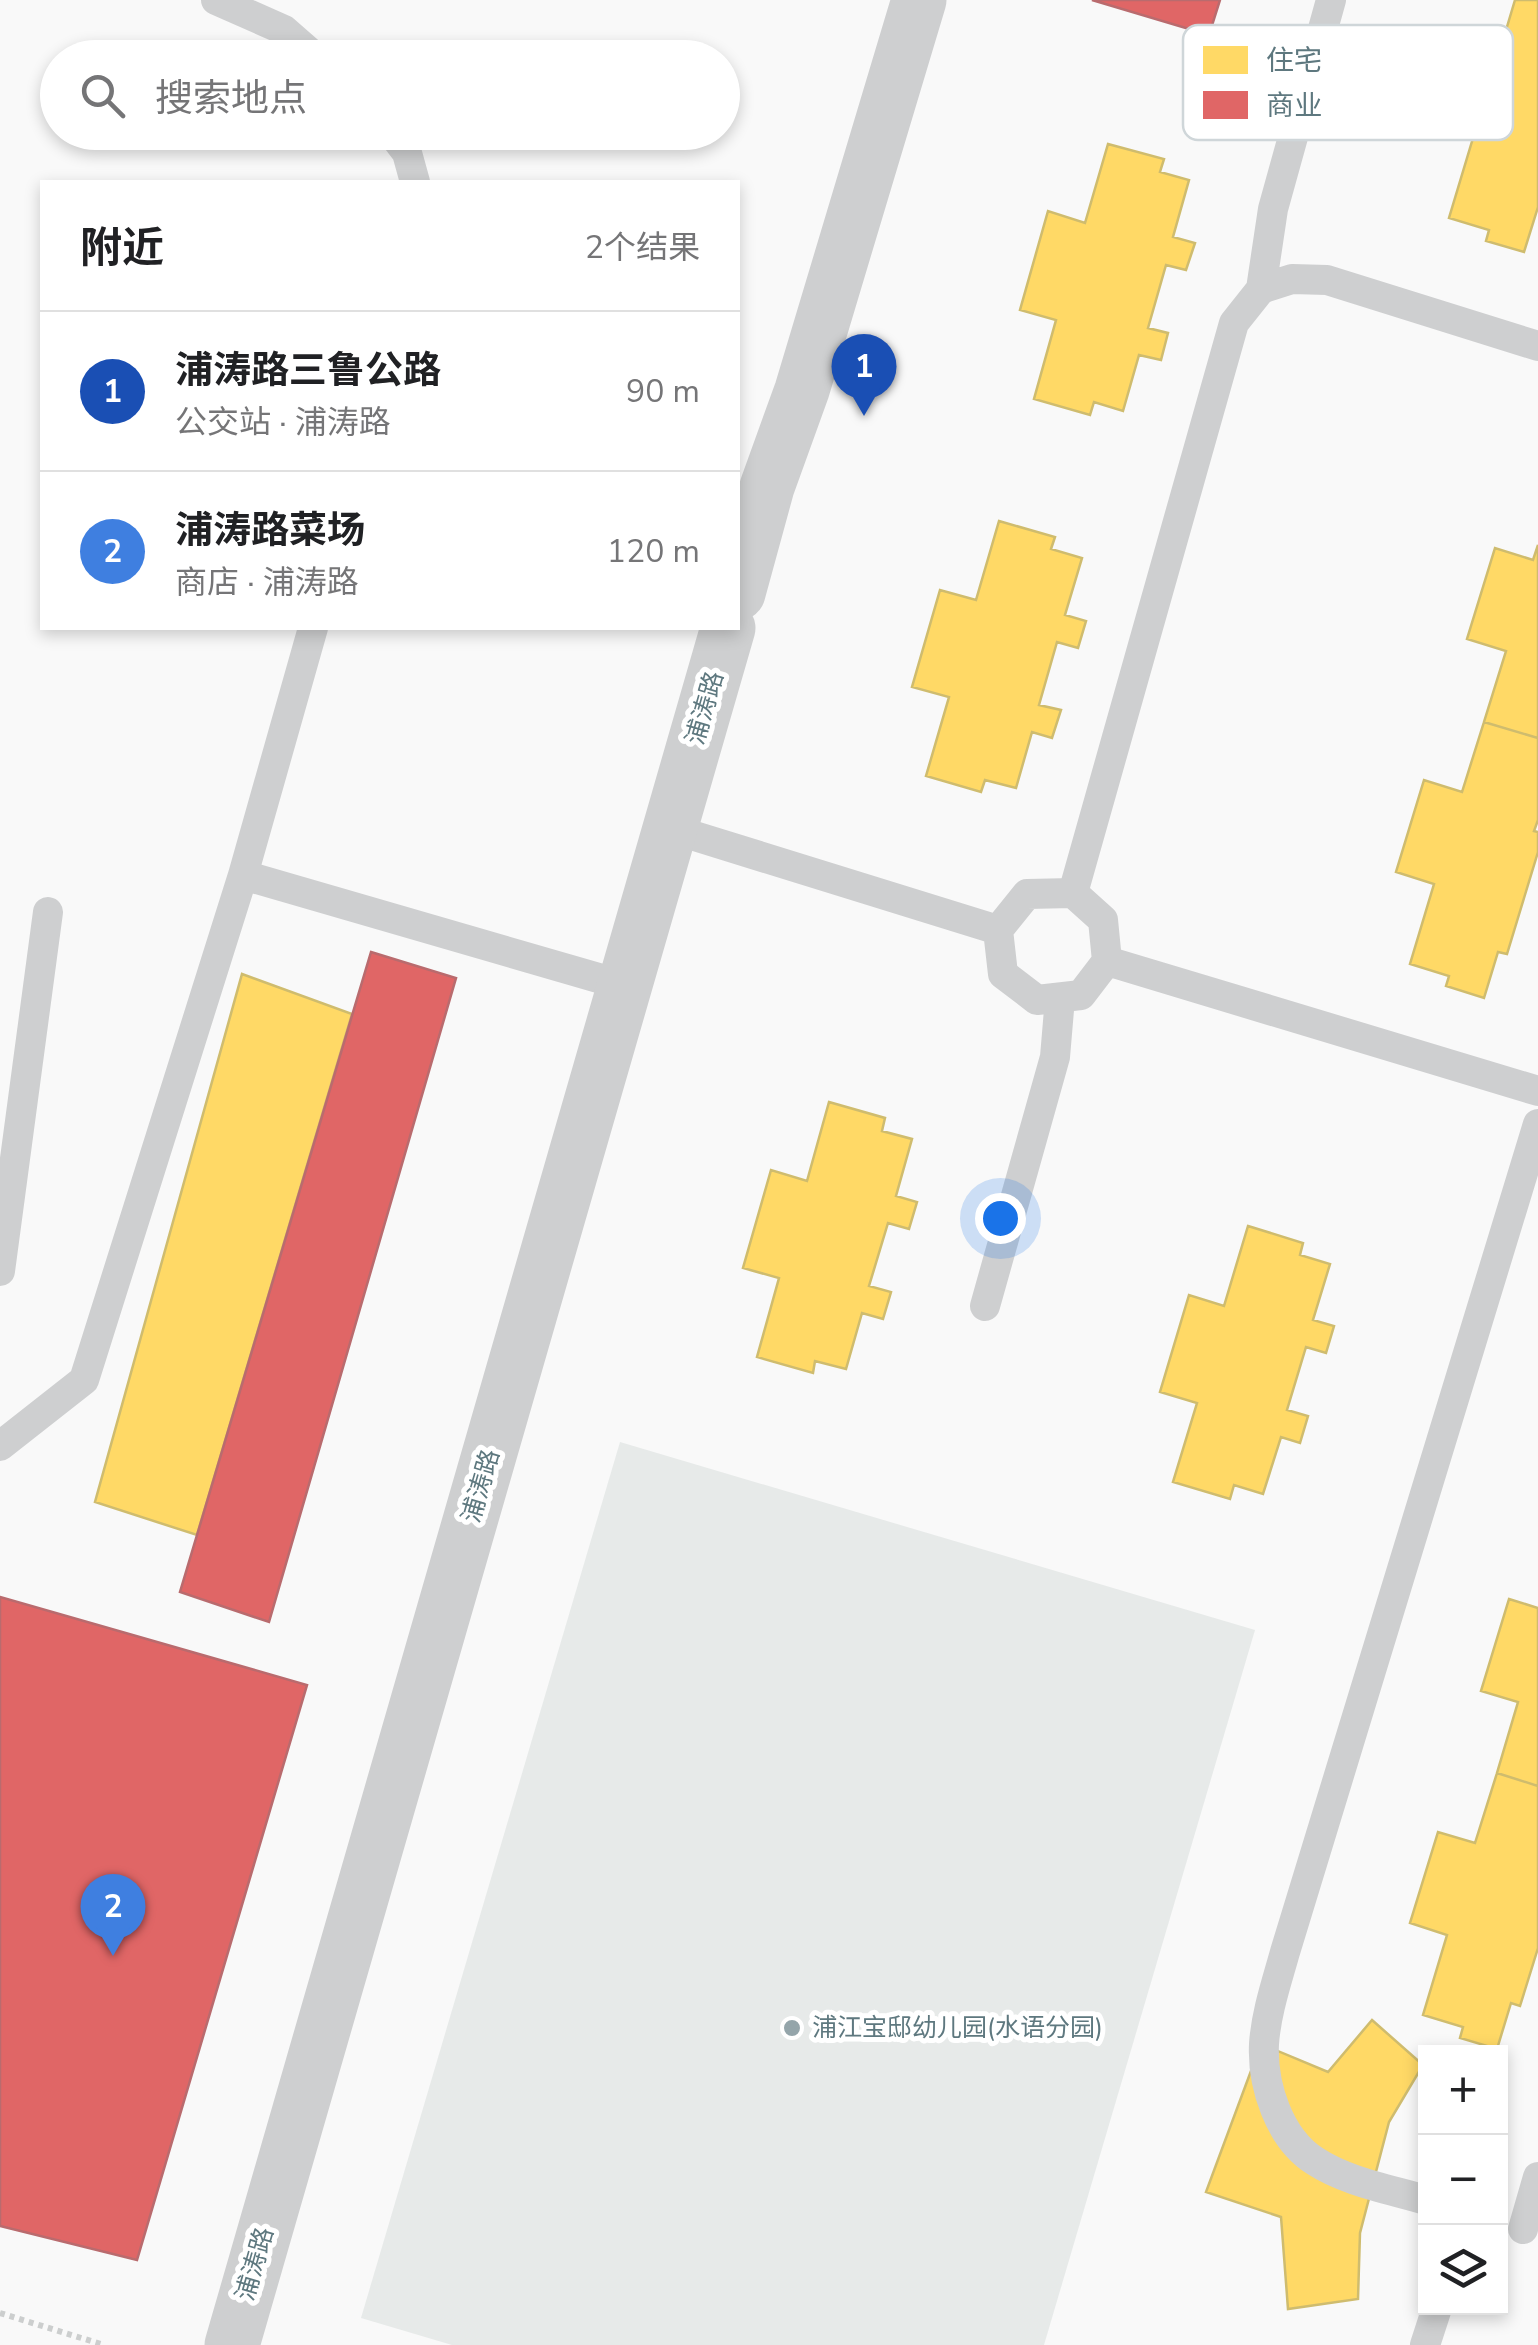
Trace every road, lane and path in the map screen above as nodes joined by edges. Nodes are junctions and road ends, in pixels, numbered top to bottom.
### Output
1 (216, 0) edge
2 (919, 0) edge
3 (1331, 0) edge
4 (1324, 25) edge
5 (295, 40) edge
6 (1291, 140) edge
7 (405, 150) edge
8 (414, 180) edge
9 (1261, 289) junction
10 (1538, 346) edge
11 (740, 586) edge
12 (311, 630) edge
13 (727, 630) edge
14 (672, 828) junction
15 (243, 874) junction
16 (1073, 893) junction
17 (48, 912) dead end
18 (998, 930) junction
19 (1107, 960) junction
20 (626, 986) junction
21 (1060, 998) junction
22 (1538, 1090) edge
23 (1538, 1124) edge
24 (0, 1271) edge
25 (984, 1306) dead end
26 (0, 1446) edge
27 (1538, 2177) edge
28 (1418, 2198) edge
29 (1520, 2229) edge
30 (0, 2313) edge
31 (1434, 2315) edge
32 (104, 2345) edge
33 (232, 2345) edge
34 (1425, 2345) edge

1 - 5 lane
2 - 11 street
3 - 4 lane
6 - 9 lane
7 - 8 lane
9 - 10 lane
9 - 16 lane
12 - 15 lane
13 - 14 street, 浦涛路
14 - 18 lane
14 - 20 street, 浦涛路
15 - 20 lane
15 - 26 lane
16 - 18 lane
16 - 19 lane
17 - 24 lane
18 - 21 lane
19 - 21 lane
19 - 22 lane
20 - 33 street, 浦涛路
21 - 25 lane
23 - 28 lane
27 - 29 lane
30 - 32 path
31 - 34 lane

